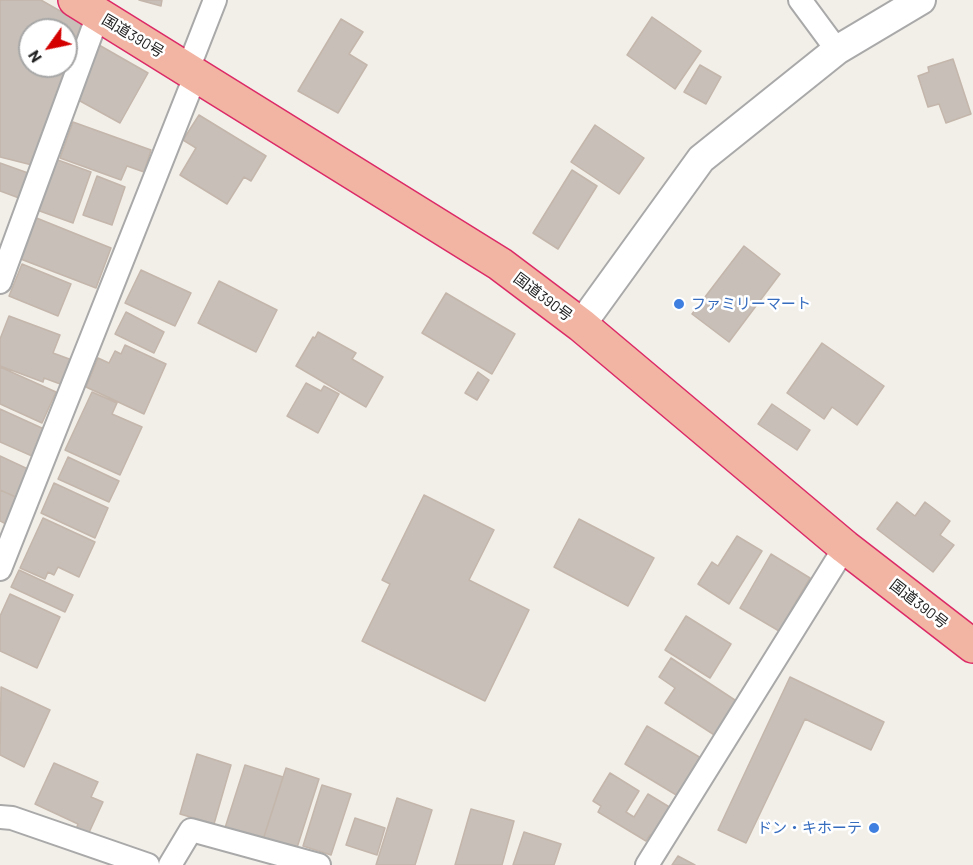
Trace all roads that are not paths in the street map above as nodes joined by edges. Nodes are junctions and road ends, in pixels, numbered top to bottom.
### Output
1 (215, 0) edge
2 (800, 0) edge
3 (921, 0) edge
4 (86, 7) edge
5 (837, 50) junction
6 (192, 72) junction
7 (0, 282) edge
8 (581, 325) junction
9 (845, 547) junction
10 (0, 569) edge
11 (973, 646) edge
12 (0, 817) edge
13 (148, 865) edge
14 (170, 865) edge
15 (319, 865) edge
16 (648, 865) edge

1 - 6 street
2 - 5 street
3 - 5 street
4 - 6 highway, 国道390号
4 - 7 street
5 - 8 street
6 - 8 highway, 国道390号
6 - 10 street
8 - 9 highway, 国道390号
9 - 11 highway, 国道390号
9 - 16 street
12 - 13 street
14 - 15 street

